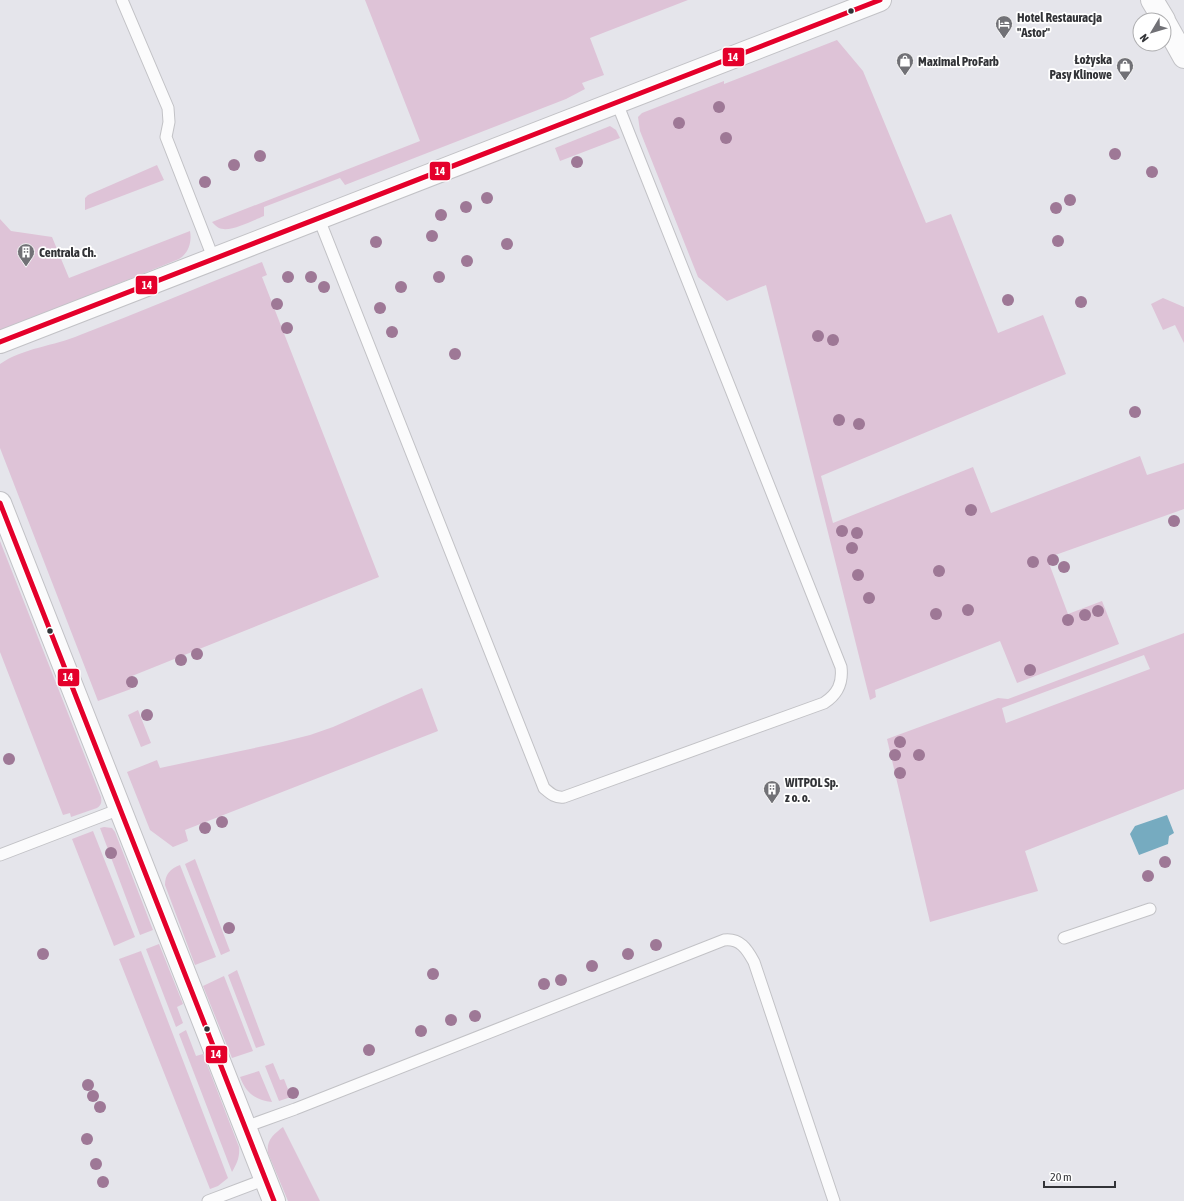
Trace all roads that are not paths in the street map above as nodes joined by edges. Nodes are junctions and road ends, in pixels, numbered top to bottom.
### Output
1 (122, 0) edge
2 (880, 0) edge
3 (1152, 0) edge
4 (1159, 12) edge
5 (1172, 34) edge
6 (1184, 56) edge
7 (617, 103) junction
8 (319, 219) junction
9 (214, 260) junction
10 (0, 342) edge
11 (0, 503) edge
12 (120, 809) junction
13 (0, 855) edge
14 (1150, 909) dead end
15 (1064, 938) dead end
16 (245, 1127) junction
17 (266, 1179) junction
18 (208, 1201) edge
19 (274, 1201) edge
20 (834, 1201) edge

1 - 9 lane
2 - 7 street
3 - 4 street
5 - 6 street
7 - 8 street
7 - 8 lane
8 - 9 street
9 - 10 street
11 - 12 street
12 - 13 lane
12 - 16 street
14 - 15 lane
16 - 17 street
16 - 20 lane
17 - 18 lane
17 - 19 street

